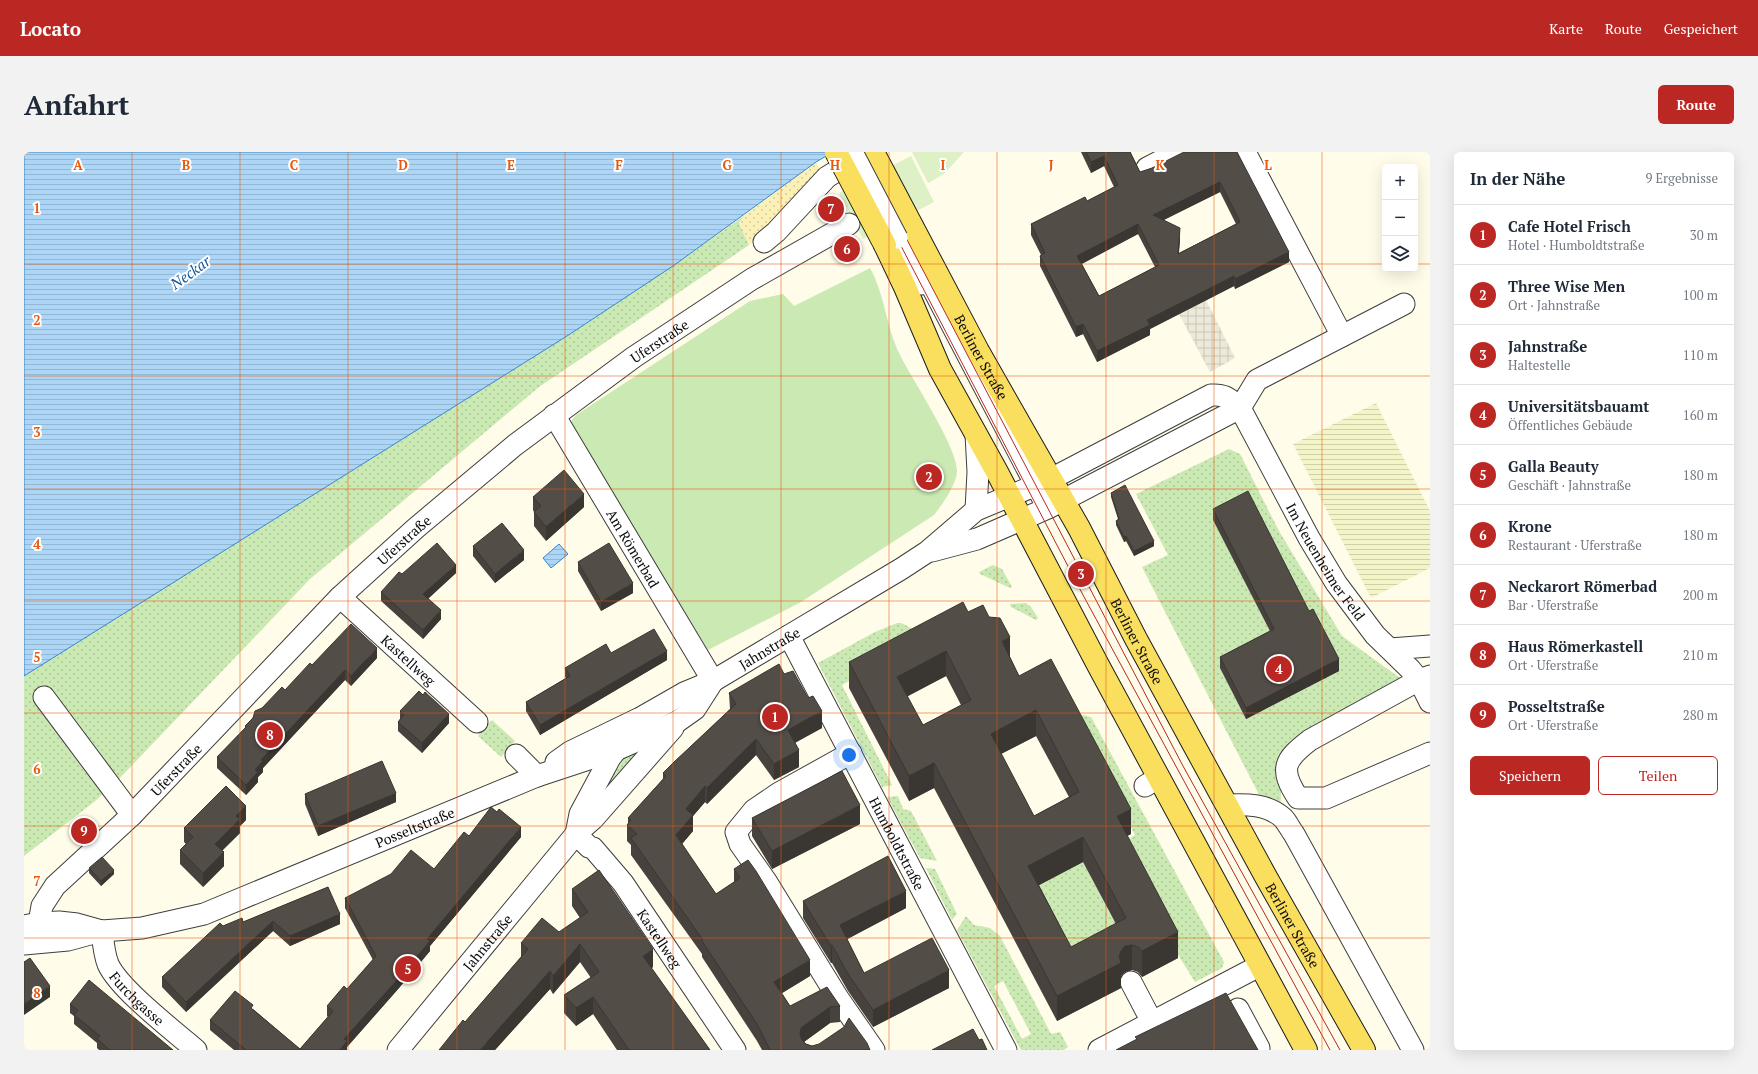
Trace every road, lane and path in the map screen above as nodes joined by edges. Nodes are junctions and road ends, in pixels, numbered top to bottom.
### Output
1 (836, 152) edge
2 (852, 152) edge
3 (861, 152) edge
4 (869, 152) edge
5 (873, 152) edge
6 (1178, 152) edge
7 (1245, 152) edge
8 (1147, 168) edge
9 (849, 224) dead end
10 (900, 237) junction
11 (790, 257) junction
12 (1404, 304) dead end
13 (1342, 336) junction
14 (1240, 408) junction
15 (554, 415) junction
16 (976, 434) junction
17 (1031, 488) junction
18 (976, 510) junction
19 (1043, 510) junction
20 (927, 552) junction
21 (340, 597) junction
22 (789, 636) junction
23 (1425, 644) edge
24 (1390, 649) junction
25 (1424, 678) edge
26 (713, 681) junction
27 (44, 698) dead end
28 (1430, 702) edge
29 (642, 717) junction
30 (678, 721) junction
31 (477, 722) dead end
32 (616, 750) junction
33 (851, 753) junction
34 (1430, 753) edge
35 (516, 755) dead end
36 (537, 776) junction
37 (1228, 806) junction
38 (132, 815) junction
39 (576, 834) junction
40 (31, 924) edge
41 (102, 931) junction
42 (24, 944) edge
43 (1259, 966) junction
44 (1131, 982) dead end
45 (1238, 1008) dead end
46 (1152, 1022) junction
47 (1259, 1048) edge
48 (196, 1050) edge
49 (398, 1050) edge
50 (735, 1050) edge
51 (874, 1050) edge
52 (1006, 1050) edge
53 (1099, 1050) edge
54 (1306, 1050) edge
55 (1364, 1050) edge
56 (1413, 1050) edge

1 - 10 main road, bridge
2 - 10 street, bridge
3 - 10 street
4 - 11 street
5 - 10 main road
6 - 8 street
7 - 13 street
9 - 11 street, Uferstraße
10 - 16 main road, Berliner Straße
10 - 17 main road, Berliner Straße
11 - 15 street, Uferstraße
12 - 13 street
13 - 14 street
14 - 17 street, Jahnstraße
14 - 19 street, Jahnstraße
14 - 24 street, Im Neuenheimer Feld
15 - 21 street, Uferstraße
15 - 26 street, Am Römerbad
16 - 17 main road, Berliner Straße
16 - 18 street
17 - 18 street, Jahnstraße
17 - 19 main road, Berliner Straße
17 - 19 main road, Berliner Straße
18 - 20 street, Jahnstraße
19 - 20 street, Jahnstraße
19 - 37 main road, Berliner Straße
19 - 43 main road, Berliner Straße
20 - 22 street, Jahnstraße
21 - 31 street, Kastellweg
21 - 38 street, Uferstraße
22 - 26 street, Jahnstraße
22 - 33 street, Humboldtstraße
23 - 24 street
24 - 25 street, Im Neuenheimer Feld
25 - 28 street, Im Neuenheimer Feld
25 - 34 street
26 - 29 street, Jahnstraße
26 - 30 street, Jahnstraße
27 - 38 street
29 - 32 street, Jahnstraße
29 - 36 street, Posseltstraße
30 - 32 street, Jahnstraße
30 - 39 street, Jahnstraße
32 - 36 street, Posseltstraße
32 - 39 street, Jahnstraße
33 - 51 street
33 - 52 street, Humboldtstraße
35 - 36 street
36 - 41 street, Posseltstraße
37 - 55 main road, Berliner Straße
37 - 56 street
38 - 40 street, Uferstraße
39 - 49 street, Jahnstraße
39 - 50 street, Kastellweg
40 - 41 street, Posseltstraße
41 - 42 street
41 - 48 street, Furchgasse
43 - 46 street
43 - 54 main road, Berliner Straße
44 - 46 street
45 - 47 street
46 - 53 street

